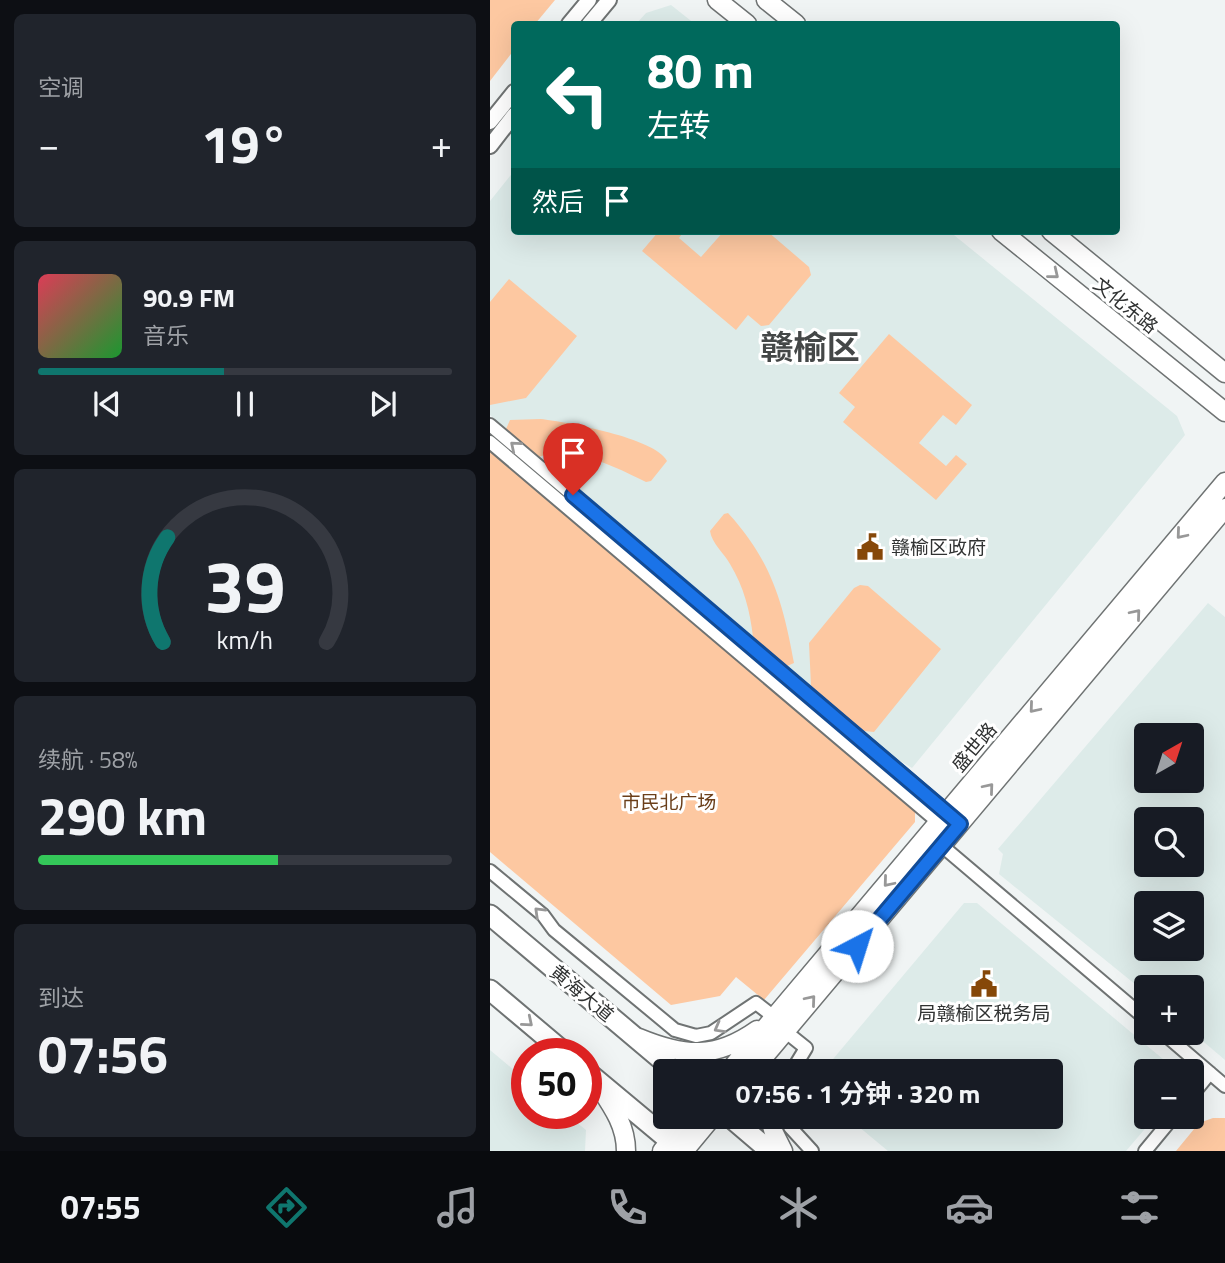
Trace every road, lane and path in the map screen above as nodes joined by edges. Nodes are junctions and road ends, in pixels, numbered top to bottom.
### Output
1 (589, 0) edge
2 (609, 0) edge
3 (717, 0) edge
4 (766, 0) edge
5 (572, 21) edge
6 (592, 21) edge
7 (743, 21) edge
8 (792, 21) edge
9 (511, 96) edge
10 (511, 120) edge
11 (490, 122) edge
12 (490, 146) edge
13 (1006, 235) edge
14 (1056, 235) edge
15 (1225, 373) edge
16 (1225, 412) edge
17 (490, 425) edge
18 (490, 442) edge
19 (1225, 482) edge
20 (1225, 508) edge
21 (948, 827) junction
22 (490, 871) edge
23 (490, 915) edge
24 (490, 990) edge
25 (1134, 1007) edge
26 (783, 1025) junction
27 (632, 1035) junction
28 (547, 1038) edge
29 (1177, 1045) edge
30 (661, 1059) edge
31 (743, 1059) edge
32 (760, 1059) edge
33 (774, 1059) edge
34 (799, 1059) edge
35 (1210, 1073) junction
36 (1204, 1080) edge
37 (602, 1084) edge
38 (1225, 1086) edge
39 (602, 1092) edge
40 (685, 1129) edge
41 (698, 1129) edge
42 (744, 1129) edge
43 (773, 1129) edge
44 (793, 1129) edge
45 (1163, 1129) edge
46 (675, 1149) edge
47 (626, 1151) edge
48 (770, 1151) edge
49 (783, 1151) edge
50 (812, 1151) edge
51 (1145, 1151) edge

1 - 5 street
2 - 6 street
3 - 7 main road
4 - 8 main road
9 - 11 street
10 - 12 street
13 -> 16 main road, 文化东路
14 - 15 main road, 文化东路
21 -> 17 street
18 - 21 street
19 -> 21 main road, 盛世路
21 -> 20 main road, 盛世路
21 - 25 street
21 - 26 main road, 盛世路
26 -> 22 street
23 - 27 main road, 黄海大道
24 -> 28 main road
26 - 27 main road
26 - 31 main road, 盛世路
26 - 32 main road, 盛世路
26 - 33 main road
26 - 34 street
27 - 30 main road, 黄海大道
29 - 35 street
35 - 36 street
35 - 38 street
37 - 46 main road
39 - 47 main road
40 - 46 main road
41 - 46 main road
42 - 48 main road
43 - 49 main road
44 - 50 street
45 - 51 street

